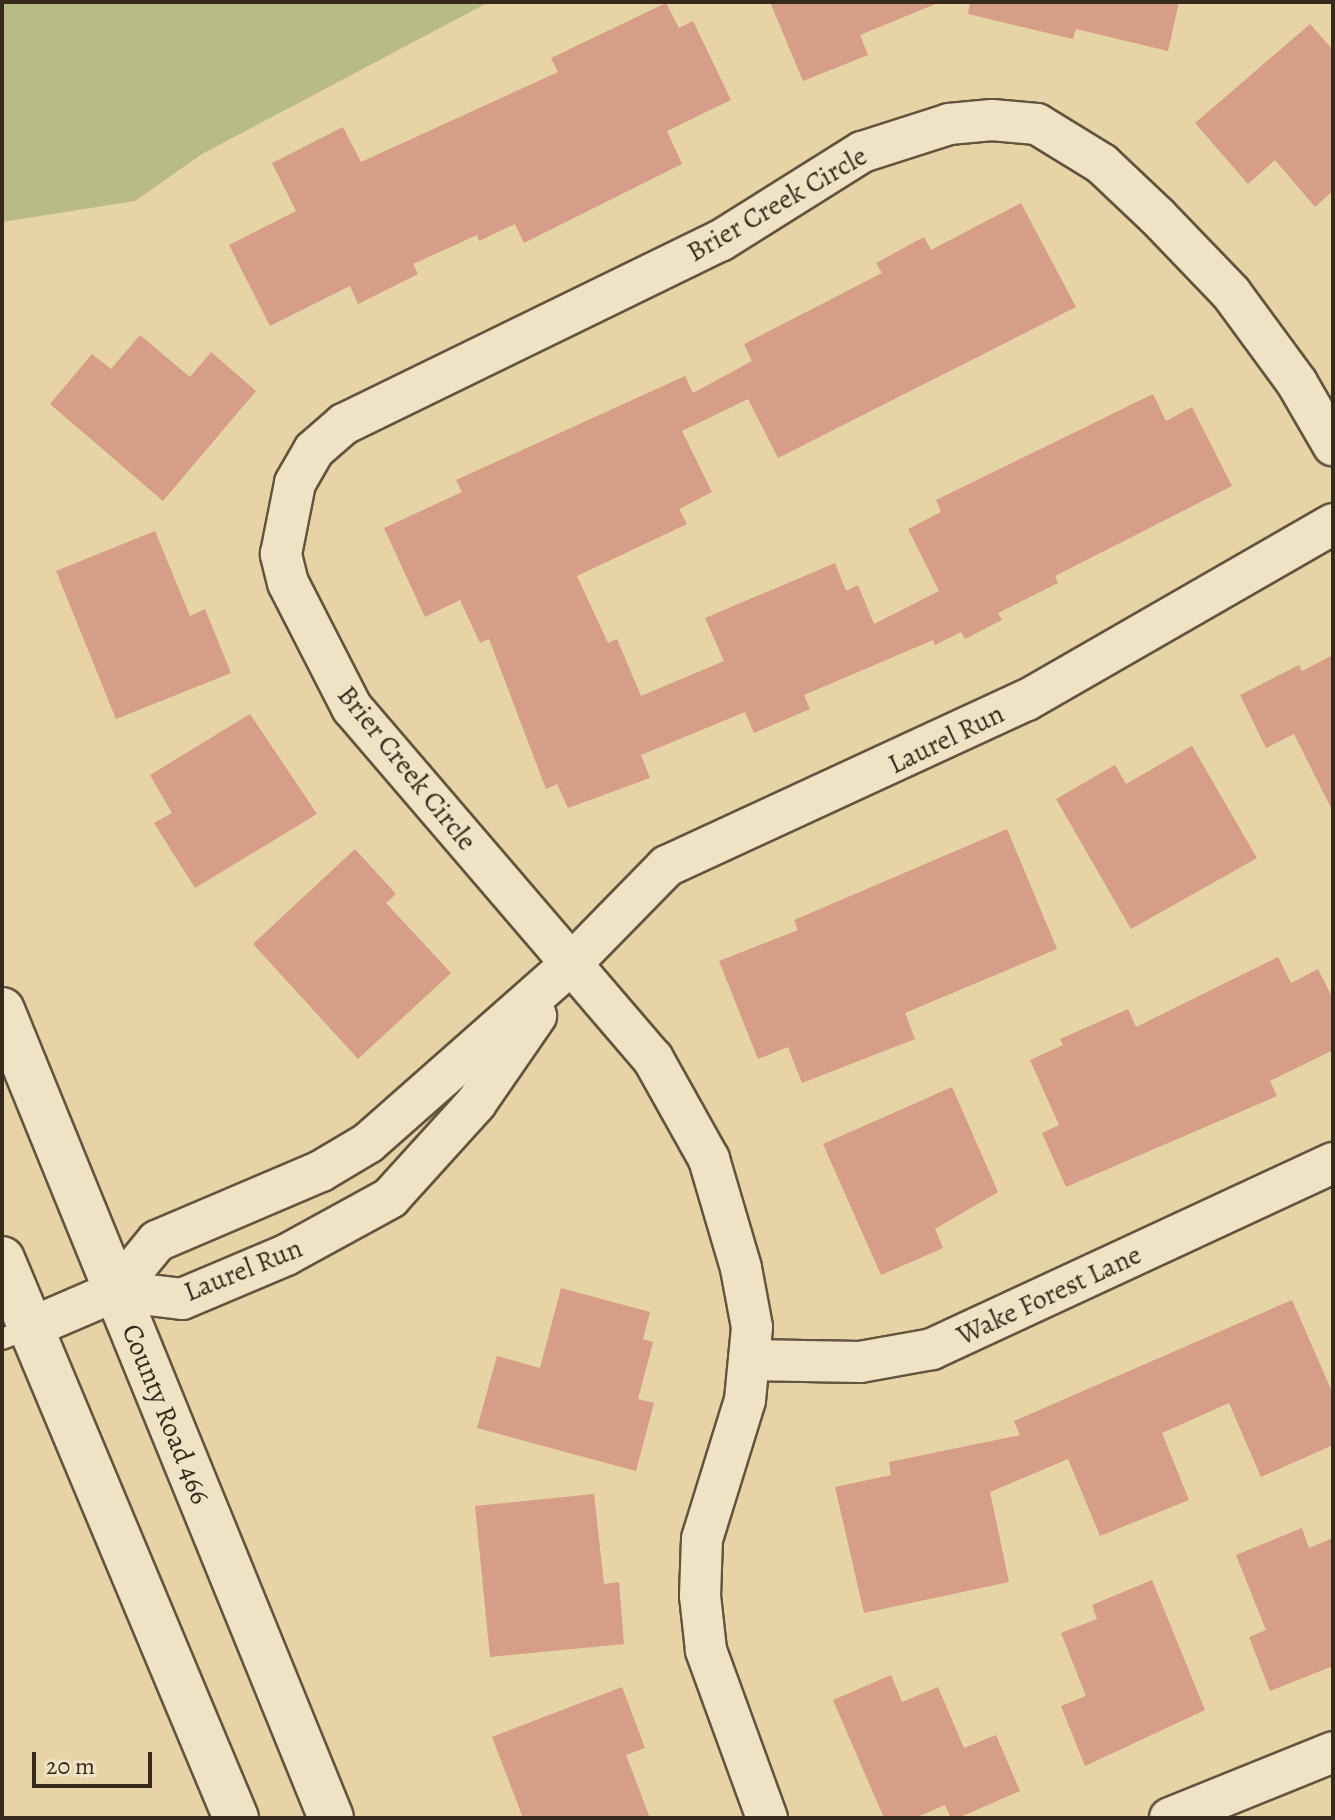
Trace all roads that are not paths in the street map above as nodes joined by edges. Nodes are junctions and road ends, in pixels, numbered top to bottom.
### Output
1 (1333, 445) edge
2 (1333, 524) edge
3 (572, 963) junction
4 (2, 1010) edge
5 (1333, 1163) edge
6 (2, 1259) edge
7 (116, 1291) junction
8 (16, 1334) edge
9 (749, 1360) junction
10 (1333, 1752) edge
11 (236, 1818) edge
12 (331, 1818) edge
13 (767, 1818) edge
14 (1170, 1818) edge

1 - 3 street, Brier Creek Circle
2 - 3 street, Laurel Run
3 - 7 street, Laurel Run
3 - 7 street, Laurel Run
3 - 9 street, Brier Creek Circle
4 - 7 main road, County Road 466
5 - 9 street, Wake Forest Lane
6 - 8 main road
7 - 8 street
7 - 12 main road, County Road 466
8 - 11 main road
9 - 13 street, Brier Creek Circle
10 - 14 street

